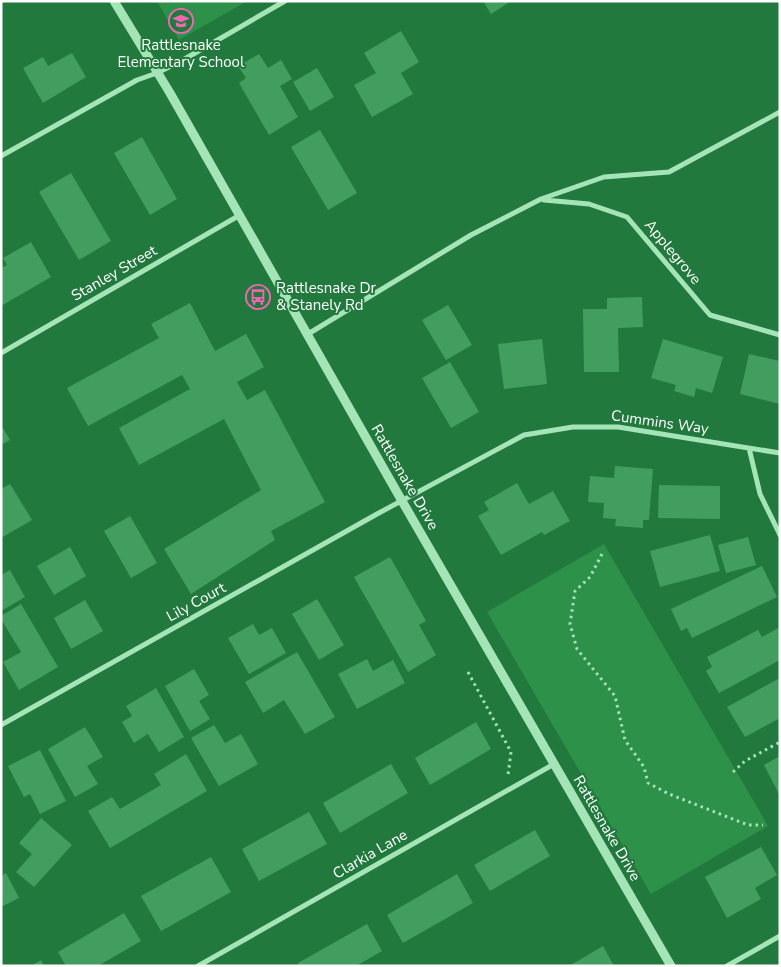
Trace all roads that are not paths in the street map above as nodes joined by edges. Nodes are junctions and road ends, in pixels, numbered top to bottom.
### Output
1 (114, 1) edge
2 (285, 1) edge
3 (157, 73) junction
4 (780, 112) edge
5 (1, 156) edge
6 (541, 199) junction
7 (240, 215) junction
8 (308, 334) junction
9 (780, 335) edge
10 (1, 353) edge
11 (749, 448) junction
12 (780, 453) edge
13 (402, 501) junction
14 (780, 535) edge
15 (1, 725) edge
16 (554, 764) junction
17 (780, 936) edge
18 (198, 966) edge
19 (671, 966) edge
20 (727, 966) edge

1 - 3 street, Rattlesnake Drive
2 - 3 street
3 - 5 street
3 - 7 street, Rattlesnake Drive
4 - 6 street
6 - 8 street
6 - 9 street, Applegrove
7 - 8 street, Rattlesnake Drive
7 - 10 street, Stanley Street
8 - 13 street, Rattlesnake Drive
11 - 12 street, Cummins Way
11 - 13 street, Cummins Way
11 - 14 street
13 - 15 street, Lily Court
13 - 16 street, Rattlesnake Drive
16 - 18 street, Clarkia Lane
16 - 19 street, Rattlesnake Drive
17 - 20 street

